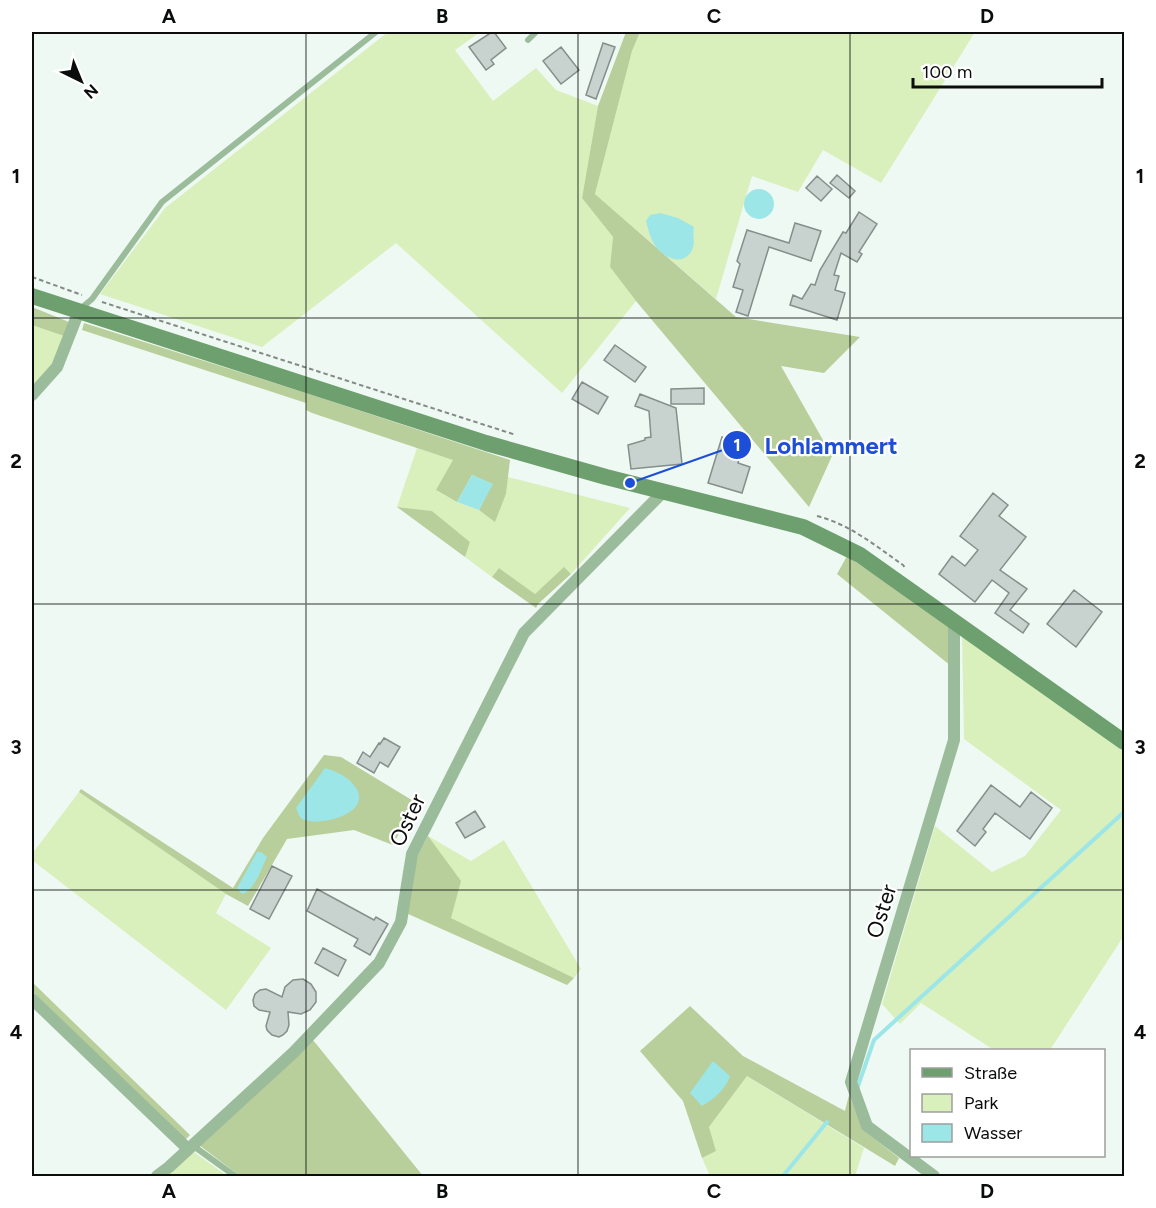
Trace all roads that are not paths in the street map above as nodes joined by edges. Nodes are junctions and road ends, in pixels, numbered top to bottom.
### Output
1 (376, 32) edge
2 (536, 32) edge
3 (528, 40) dead end
4 (32, 296) edge
5 (79, 311) junction
6 (32, 395) edge
7 (663, 492) junction
8 (954, 621) junction
9 (1125, 742) edge
10 (32, 999) edge
11 (190, 1147) junction
12 (157, 1176) edge
13 (235, 1176) edge
14 (934, 1176) edge

1 - 5 lane
2 - 3 lane
4 - 5 main road
5 - 6 street
5 - 7 main road
7 - 8 main road
7 - 11 street, Oster
8 - 9 main road
8 - 14 street, Oster
10 - 11 street
11 - 12 street, Oster
11 - 13 lane

